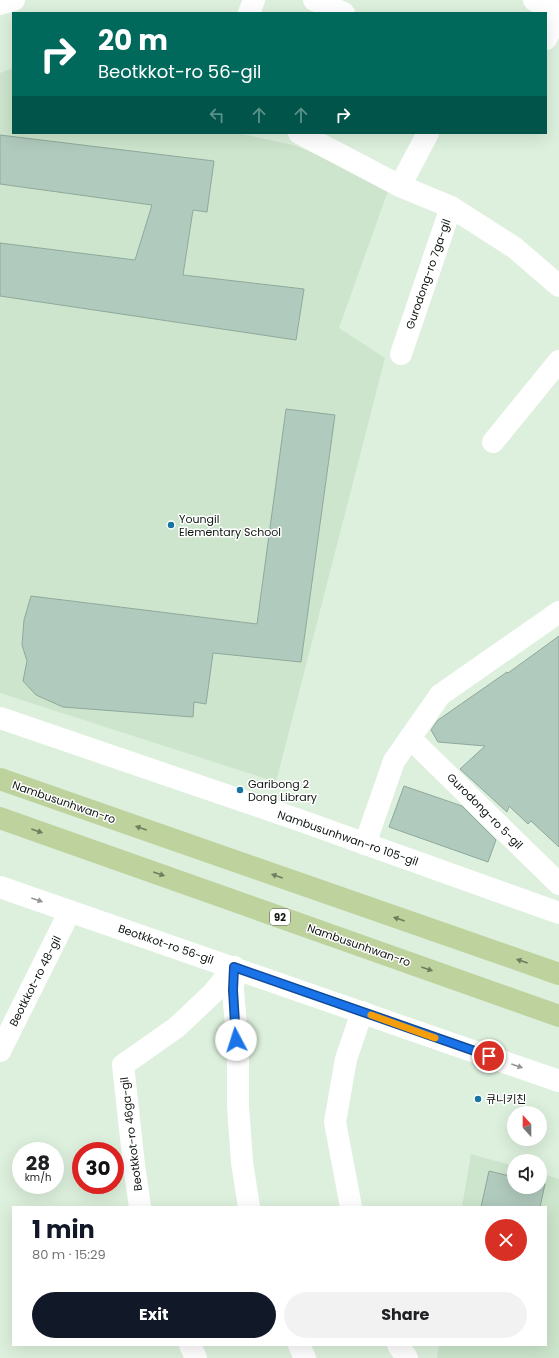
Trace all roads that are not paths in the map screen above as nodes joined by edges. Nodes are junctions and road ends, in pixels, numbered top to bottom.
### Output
1 (14, 0) edge
2 (254, 0) edge
3 (314, 0) edge
4 (534, 0) edge
5 (0, 4) edge
6 (249, 12) edge
7 (342, 12) edge
8 (559, 14) edge
9 (547, 37) edge
10 (301, 134) edge
11 (427, 134) edge
12 (400, 186) junction
13 (451, 208) junction
14 (559, 286) edge
15 (401, 354) dead end
16 (559, 361) edge
17 (493, 442) dead end
18 (559, 612) edge
19 (0, 718) edge
20 (410, 738) junction
21 (0, 779) edge
22 (0, 818) edge
23 (365, 844) junction
24 (559, 884) edge
25 (0, 887) edge
26 (70, 911) junction
27 (559, 913) edge
28 (234, 967) junction
29 (559, 974) edge
30 (362, 1012) junction
31 (559, 1016) edge
32 (0, 1051) edge
33 (559, 1081) edge
34 (140, 1206) edge
35 (249, 1206) edge
36 (351, 1206) edge
37 (190, 1346) edge
38 (299, 1346) edge
39 (399, 1346) edge
40 (196, 1358) edge
41 (304, 1358) edge
42 (407, 1358) edge

1 - 5 street
2 - 6 street
3 - 7 street
4 - 8 street
8 - 9 street
10 - 12 street
11 - 12 street
12 - 13 street
13 - 14 street, Gurodong-ro 7ga-gil
13 - 15 street, Gurodong-ro 7ga-gil
16 - 17 street
18 - 20 street
19 - 23 street, Nambusunhwan-ro 105-gil
20 - 23 street
20 - 24 street, Gurodong-ro 5-gil
29 -> 21 main road, Nambusunhwan-ro
22 -> 31 main road, Nambusunhwan-ro / 92
23 - 27 street, Nambusunhwan-ro 105-gil
25 -> 26 street, Beotkkot-ro 56-gil
26 - 28 street, Beotkkot-ro 56-gil
26 - 32 street, Beotkkot-ro 48-gil
28 - 30 street, Beotkkot-ro 56-gil
28 - 34 street, Beotkkot-ro 46ga-gil
28 - 35 street
30 -> 33 street, Beotkkot-ro 56-gil
30 - 36 street
37 - 40 street
38 - 41 street
39 - 42 street

